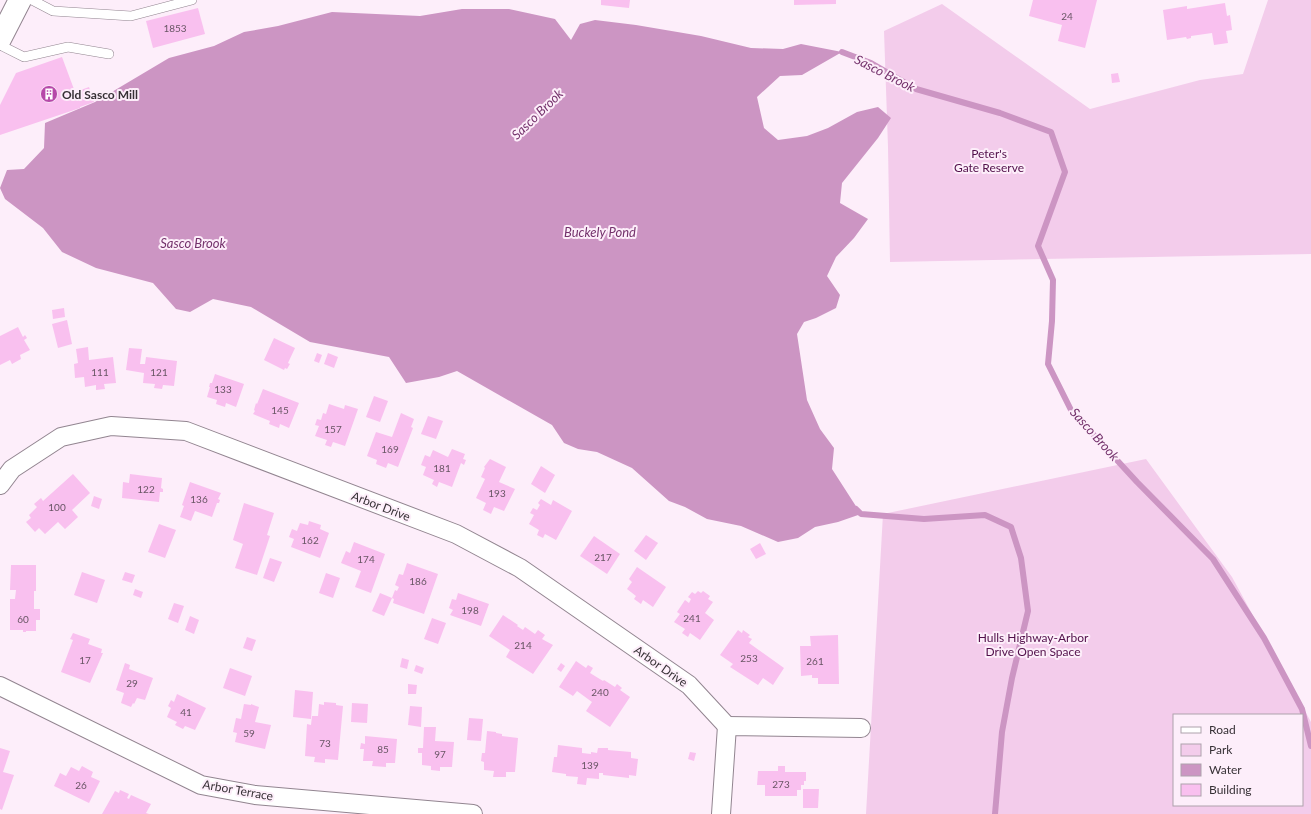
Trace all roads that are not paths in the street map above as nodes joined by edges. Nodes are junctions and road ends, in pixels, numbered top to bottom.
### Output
1 (20, 0) edge
2 (32, 0) edge
3 (192, 0) edge
4 (0, 39) edge
5 (0, 45) edge
6 (109, 54) dead end
7 (0, 485) edge
8 (0, 686) edge
9 (727, 726) junction
10 (860, 728) dead end
11 (473, 814) edge
12 (721, 814) edge

1 - 4 main road
2 - 3 lane
5 - 6 lane
7 - 9 street, Arbor Drive
8 - 11 street, Arbor Terrace
9 - 10 street
9 - 12 street

